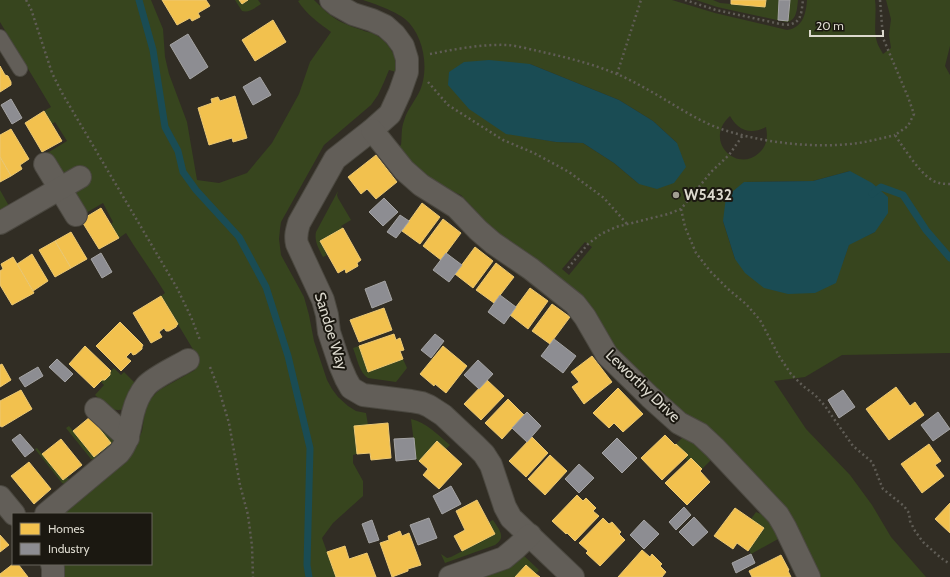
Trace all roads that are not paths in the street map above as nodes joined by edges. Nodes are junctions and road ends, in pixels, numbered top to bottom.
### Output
1 (331, 0) edge
2 (0, 37) edge
3 (20, 69) dead end
4 (372, 130) junction
5 (45, 164) dead end
6 (80, 177) dead end
7 (60, 189) junction
8 (76, 215) dead end
9 (0, 224) edge
10 (200, 356) road end
11 (96, 409) dead end
12 (128, 438) junction
13 (0, 497) edge
14 (13, 513) edge
15 (47, 513) edge
16 (530, 535) junction
17 (52, 565) edge
18 (53, 577) edge
19 (450, 577) edge
20 (574, 577) edge
21 (809, 577) edge

1 - 4 street, Sandoe Way
2 - 3 lane
4 - 16 street, Sandoe Way
4 - 21 street, Leworthy Drive
5 - 7 street
6 - 7 street
7 - 8 street
7 - 9 street
10 - 12 street
11 - 12 street
12 - 15 street
13 - 14 street
16 - 19 street
16 - 20 street, Sandoe Way
17 - 18 street

